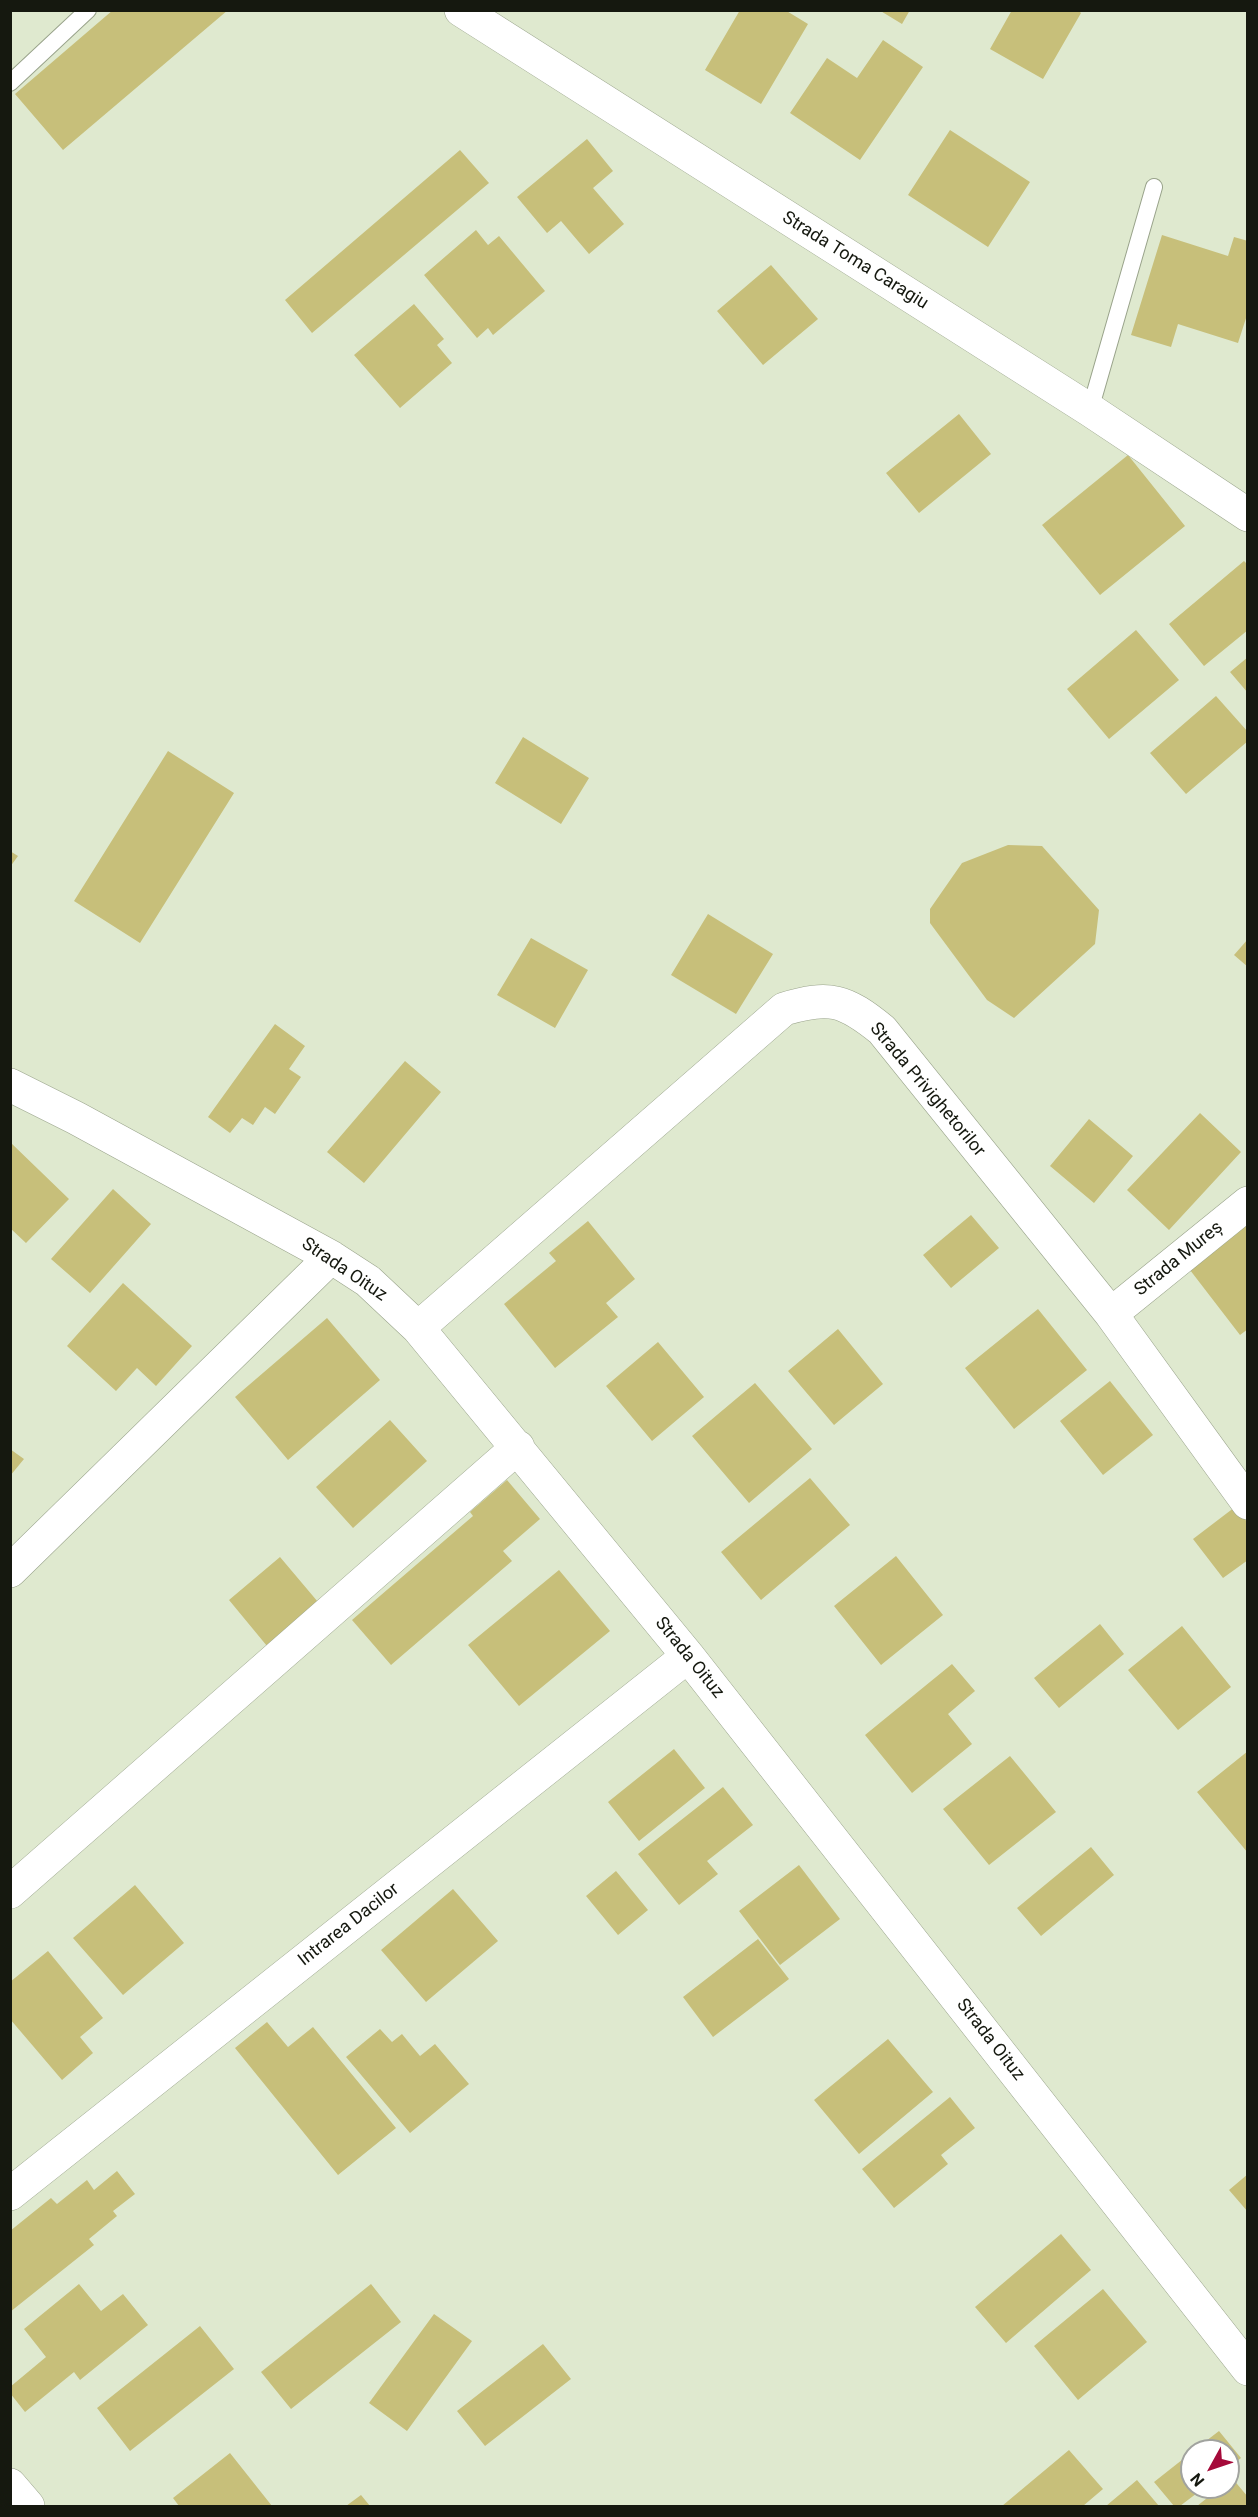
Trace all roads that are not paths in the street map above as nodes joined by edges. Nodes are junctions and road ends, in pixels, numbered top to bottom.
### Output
1 (88, 10) edge
2 (461, 10) edge
3 (10, 83) edge
4 (1154, 187) dead end
5 (1090, 410) junction
6 (1248, 515) edge
7 (10, 1085) edge
8 (1248, 1203) edge
9 (331, 1257) junction
10 (1111, 1314) junction
11 (418, 1328) junction
12 (518, 1447) junction
13 (1248, 1503) edge
14 (10, 1571) edge
15 (688, 1656) junction
16 (10, 1892) edge
17 (10, 2194) edge
18 (1248, 2369) edge
19 (10, 2485) edge
20 (28, 2506) edge

1 - 3 lane
2 - 5 street, Strada Toma Caragiu
4 - 5 lane
5 - 6 street, Strada Toma Caragiu
7 - 9 street, Strada Oituz
8 - 10 street, Strada Mureș
9 - 11 street, Strada Oituz
9 - 14 street
10 - 11 street, Strada Privighetorilor
10 - 13 street, Strada Privighetorilor
11 - 12 street, Strada Oituz
12 - 15 street, Strada Oituz
12 - 16 street
15 - 17 street, Intrarea Dacilor
15 - 18 street, Strada Oituz
19 - 20 street

